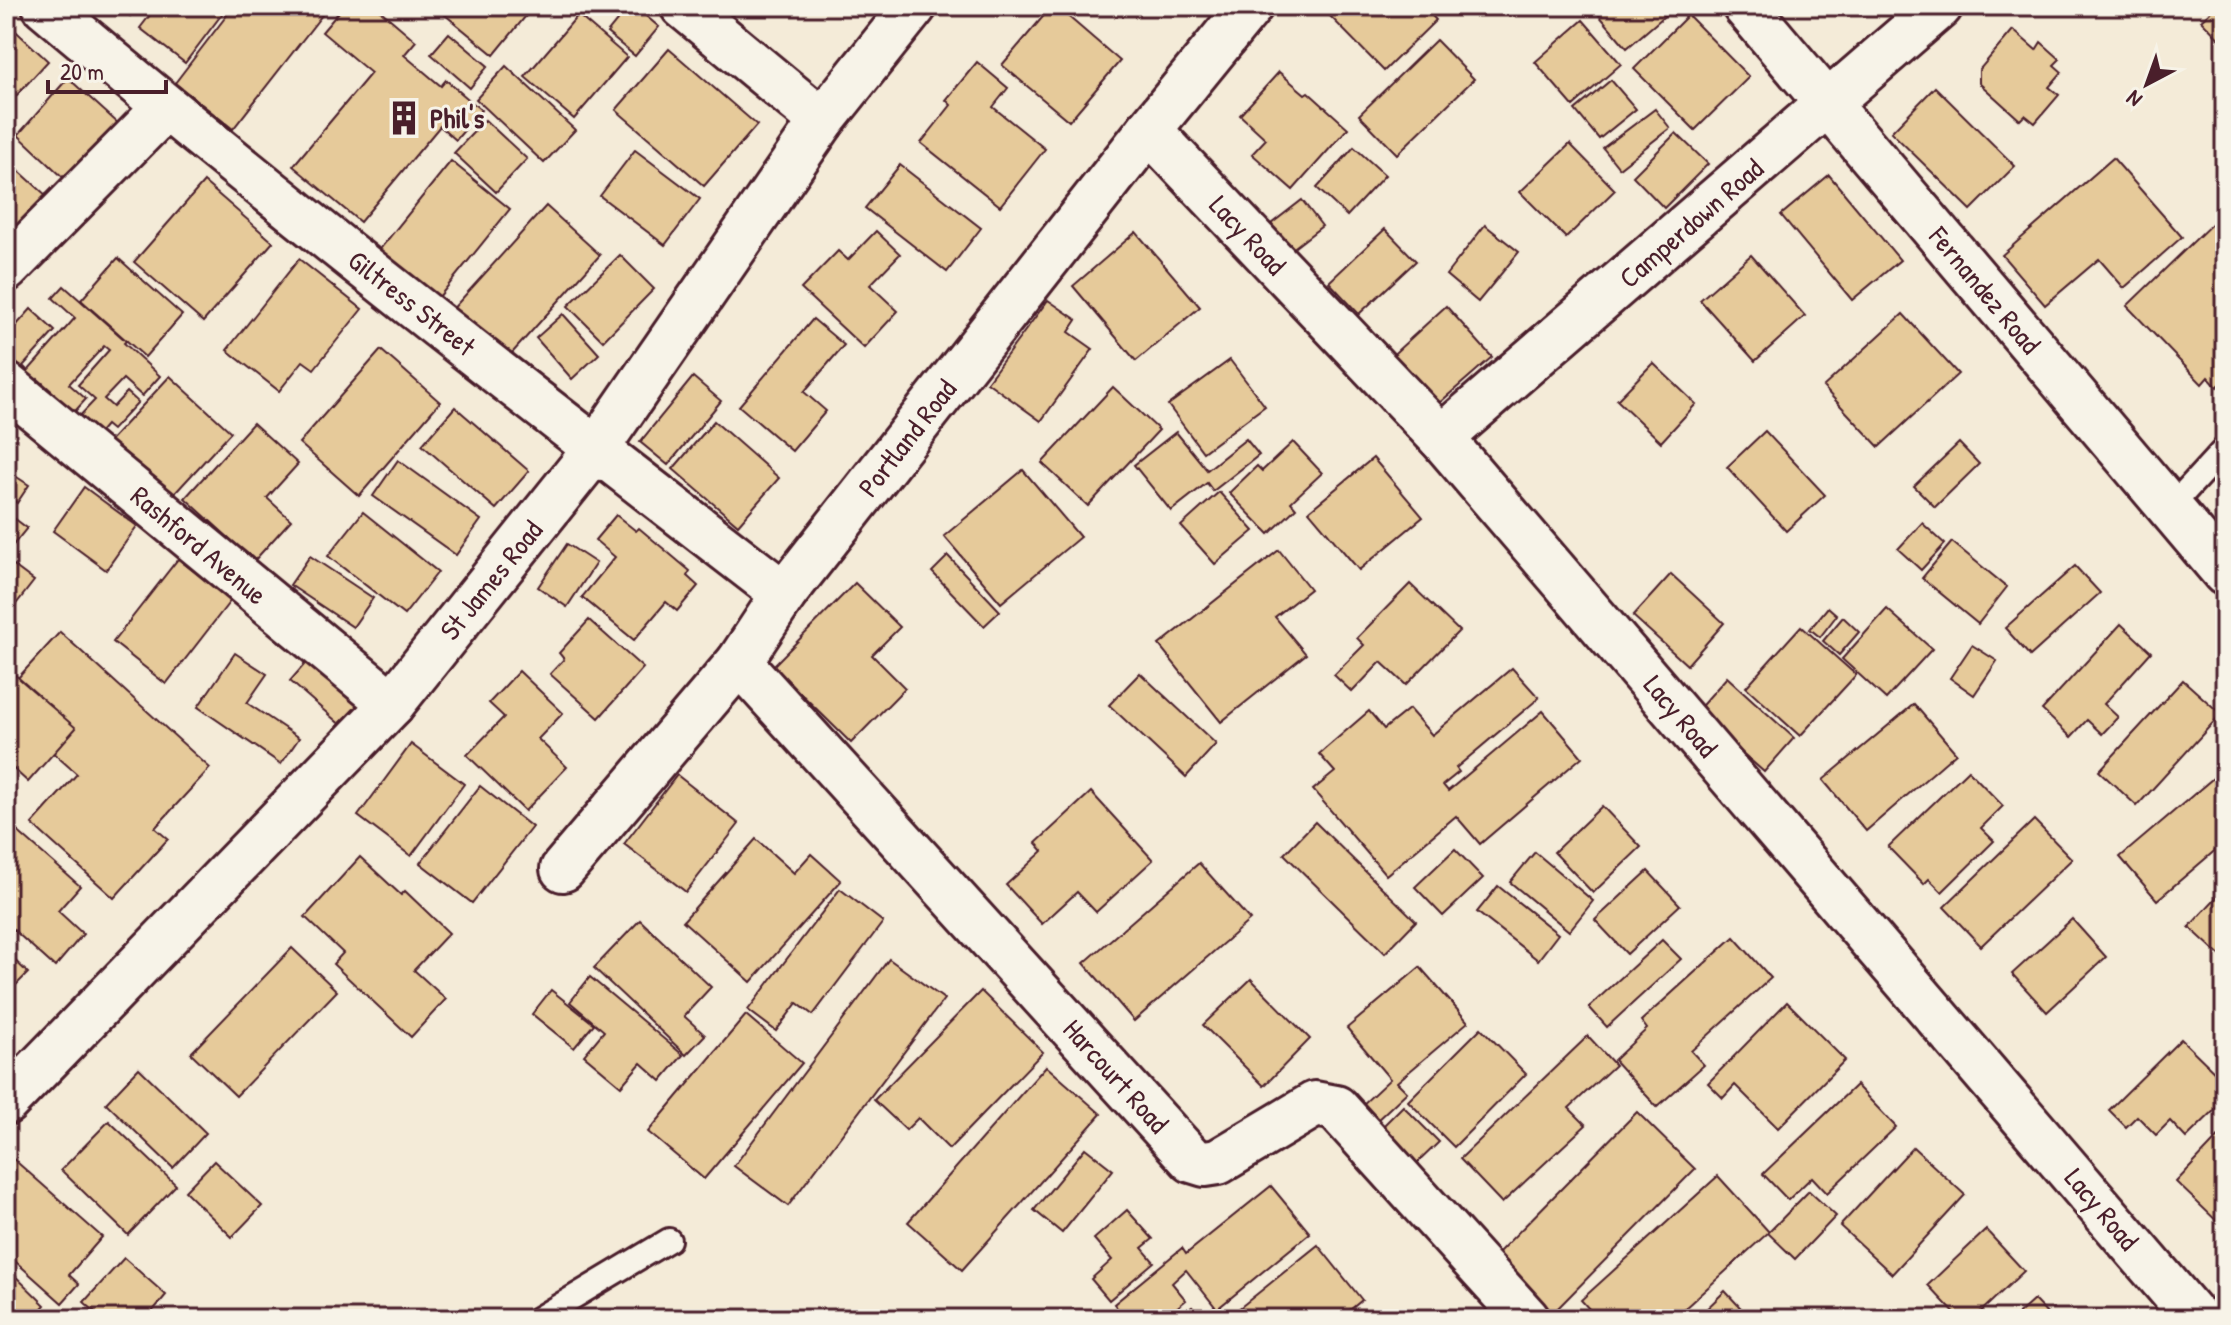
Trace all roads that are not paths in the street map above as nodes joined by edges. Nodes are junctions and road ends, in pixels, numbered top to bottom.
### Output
1 (45, 6) edge
2 (683, 6) edge
3 (914, 6) edge
4 (1250, 6) edge
5 (1745, 6) edge
6 (1940, 6) edge
7 (1829, 104) junction
8 (165, 108) junction
9 (822, 121) junction
10 (1149, 130) junction
11 (6, 269) edge
12 (6, 385) edge
13 (1441, 438) junction
14 (2225, 448) edge
15 (596, 449) junction
16 (2169, 509) junction
17 (2225, 573) edge
18 (784, 594) junction
19 (739, 662) junction
20 (392, 704) junction
21 (563, 869) dead end
22 (6, 1102) edge
23 (669, 1240) dead end
24 (537, 1319) edge
25 (1527, 1319) edge
26 (2196, 1319) edge

1 - 8 street, Giltress Street
2 - 9 street
3 - 9 street, St James Road
4 - 10 street, Portland Road
5 - 7 street, Fernandez Road
6 - 7 street, Camperdown Road
7 - 13 street, Camperdown Road
7 - 16 street, Fernandez Road
8 - 11 street
8 - 15 street, Giltress Street
9 - 15 street, St James Road
10 - 13 street, Lacy Road
10 - 18 street, Portland Road
12 - 20 street, Rashford Avenue
13 - 26 street, Lacy Road
14 - 16 lane
15 - 18 street, Giltress Street
15 - 20 street, St James Road
16 - 17 street, Fernandez Road
18 - 19 street, Portland Road
19 - 21 street, Portland Road
19 - 25 street, Harcourt Road
20 - 22 street, St James Road
23 - 24 lane

